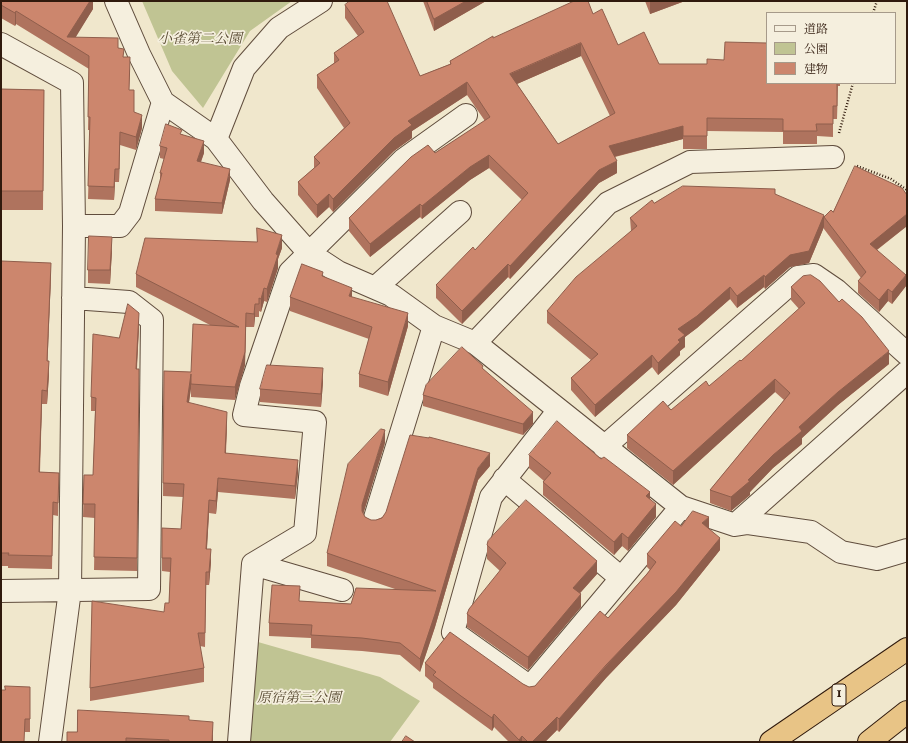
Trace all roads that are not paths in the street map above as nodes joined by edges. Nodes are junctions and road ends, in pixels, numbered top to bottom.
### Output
1 (116, 1) edge
2 (321, 1) edge
3 (1, 44) edge
4 (163, 102) junction
5 (466, 115) dead end
6 (216, 140) junction
7 (833, 156) road end
8 (460, 212) dead end
9 (74, 226) junction
10 (309, 253) junction
11 (375, 288) junction
12 (73, 298) junction
13 (434, 326) junction
14 (474, 343) junction
15 (907, 354) edge
16 (907, 372) edge
17 (559, 410) junction
18 (604, 447) junction
19 (504, 479) junction
20 (681, 507) junction
21 (374, 521) edge
22 (742, 524) junction
23 (907, 550) edge
24 (253, 564) junction
25 (621, 578) junction
26 (70, 590) junction
27 (342, 590) dead end
28 (1, 591) edge
29 (907, 649) edge
30 (907, 712) edge
31 (50, 742) edge
32 (239, 742) edge
33 (771, 742) edge
34 (869, 742) edge

1 - 4 street
2 - 6 street
3 - 9 street
4 - 6 street
4 - 9 street
5 - 10 street
6 - 10 street
7 - 14 street
8 - 11 street
9 - 12 street
10 - 11 street
10 - 24 street
11 - 13 street
12 - 26 street
12 - 26 street
13 - 14 street
13 - 21 street
14 - 17 street
15 - 18 street
16 - 22 street
17 - 18 street
17 - 19 street
18 - 20 street
19 - 25 street
19 - 25 street
20 - 22 street
20 - 25 street
22 - 23 street
24 - 27 street
24 - 32 street
26 - 28 street
26 - 31 street
29 - 33 highway, 1
30 - 34 highway

